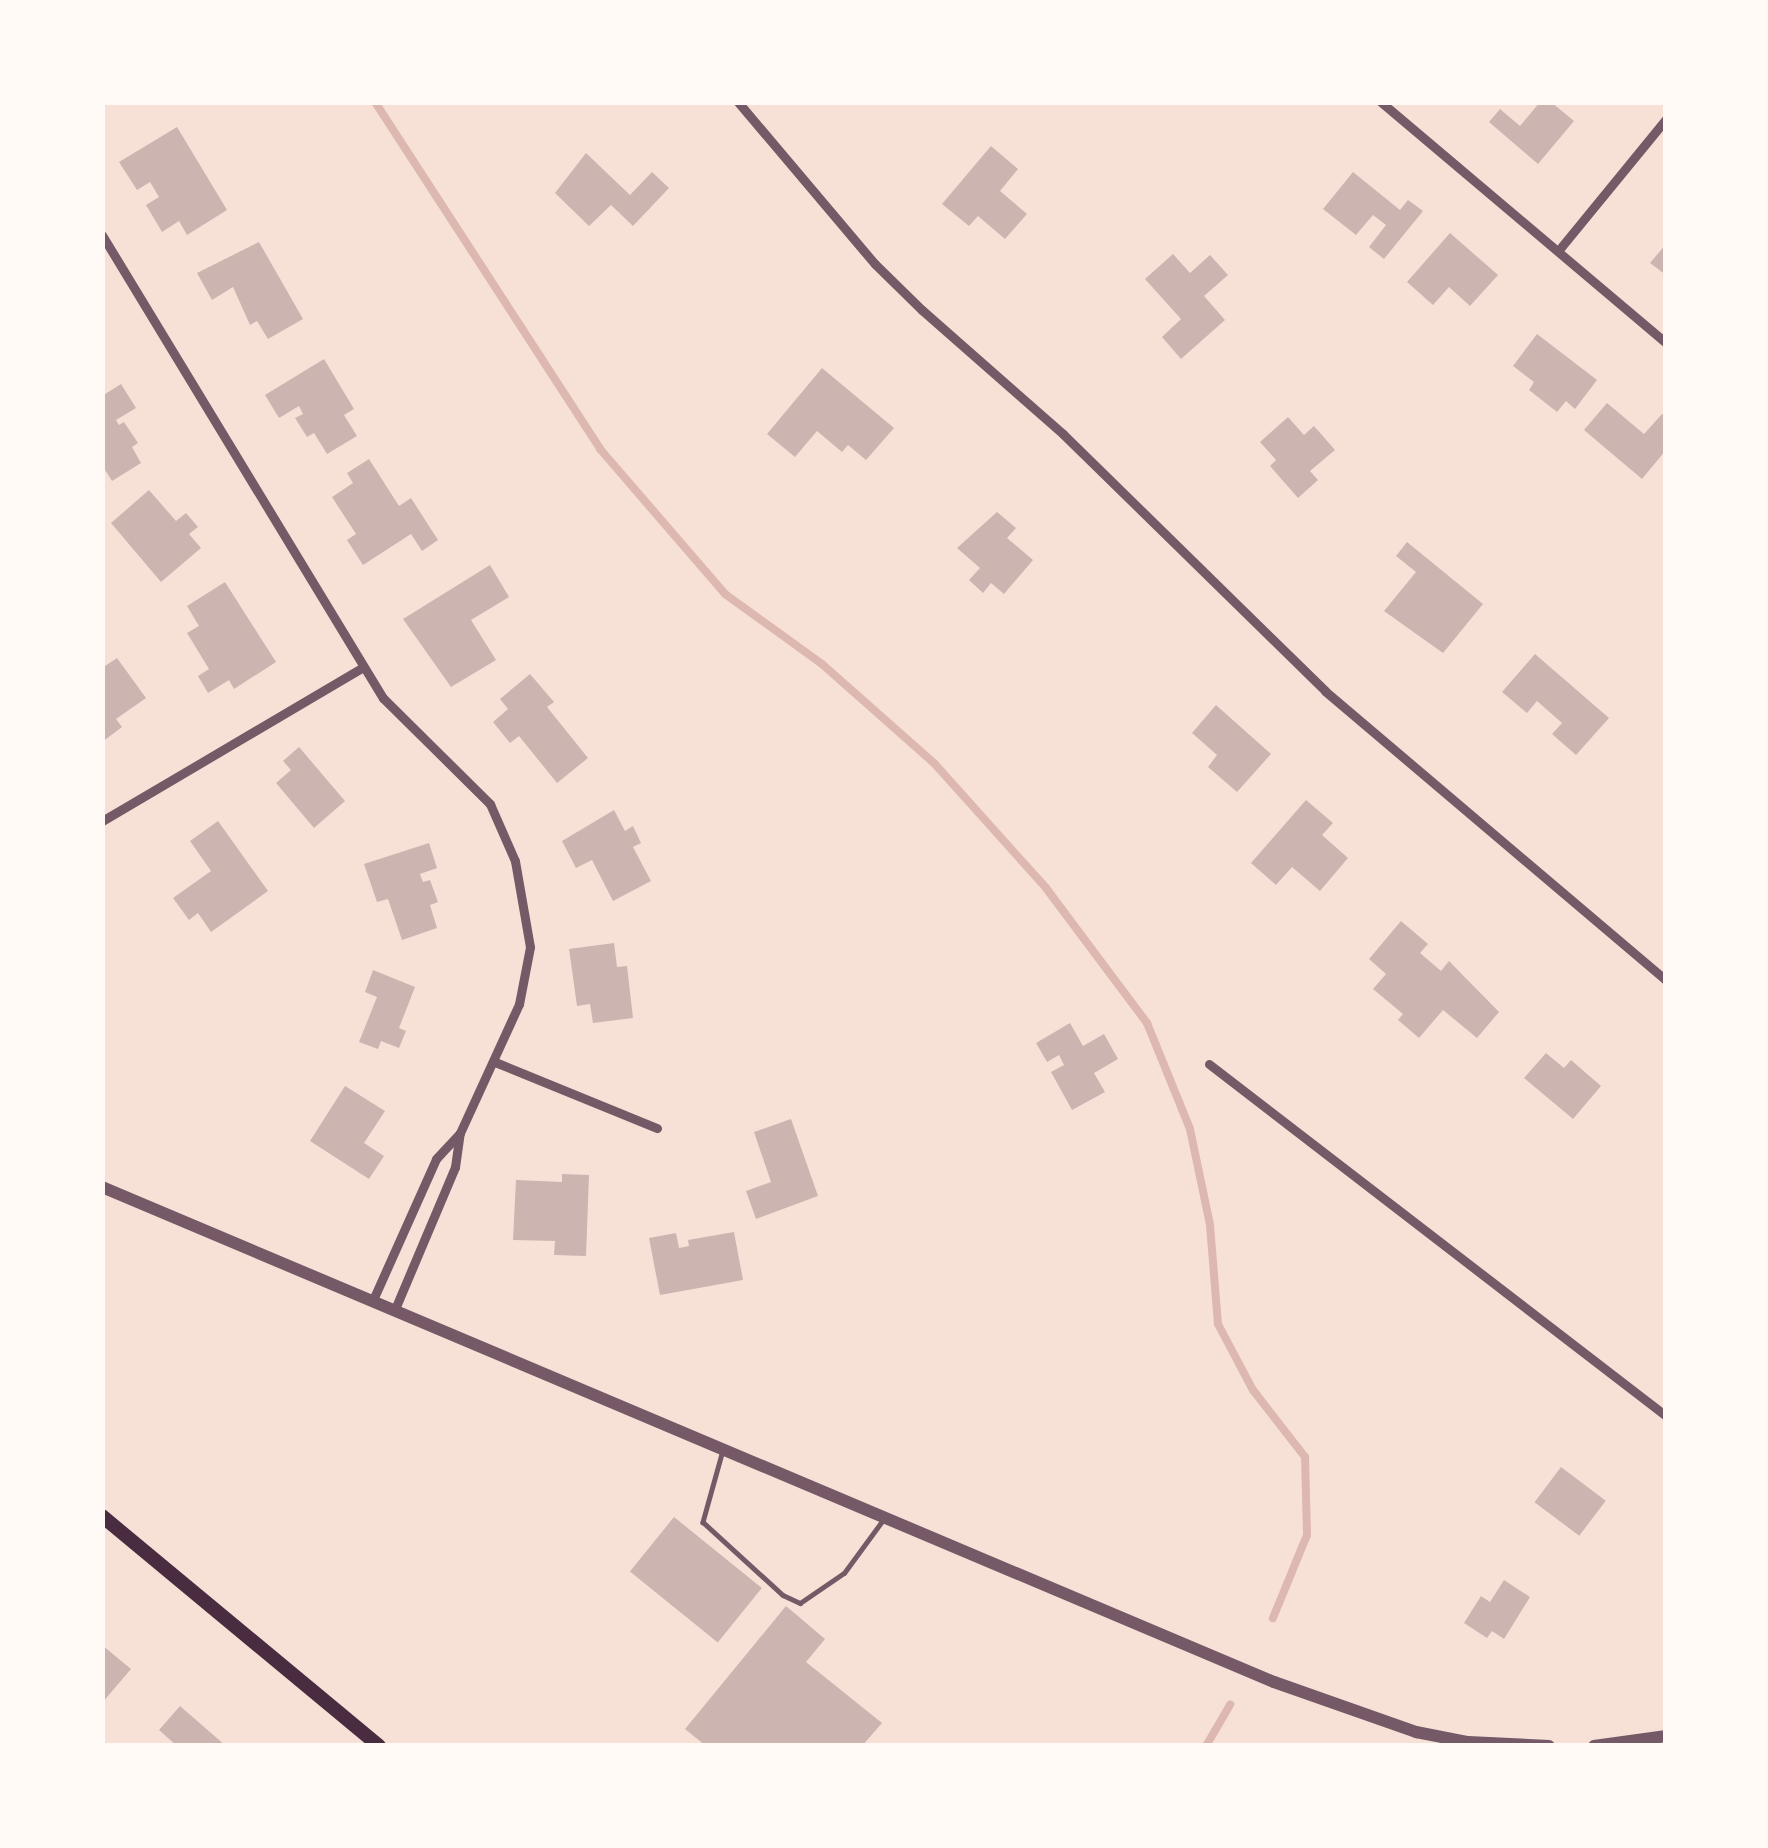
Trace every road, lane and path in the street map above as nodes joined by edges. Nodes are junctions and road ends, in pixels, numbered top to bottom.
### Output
1 (739, 102) edge
2 (1381, 102) edge
3 (1666, 119) edge
4 (102, 235) edge
5 (1558, 251) junction
6 (1666, 343) edge
7 (363, 667) junction
8 (102, 821) edge
9 (1666, 980) edge
10 (495, 1062) junction
11 (1209, 1064) dead end
12 (657, 1128) dead end
13 (460, 1133) junction
14 (102, 1187) edge
15 (373, 1300) junction
16 (394, 1309) junction
17 (1666, 1416) edge
18 (724, 1449) junction
19 (102, 1516) edge
20 (885, 1517) junction
21 (1666, 1736) edge
22 (379, 1746) edge
23 (665, 1746) edge
24 (694, 1746) edge
25 (1549, 1746) edge
26 (1594, 1746) edge

1 - 9 street
2 - 5 street
3 - 5 street
4 - 7 street
5 - 6 street
7 - 8 street
7 - 10 street
10 - 12 street
10 - 13 street
11 - 17 street
13 - 15 street
13 - 16 street
14 - 15 street
15 - 16 street
16 - 18 street
18 - 20 street
18 - 20 lane
19 - 22 main road
20 - 25 street
21 - 26 street
23 - 24 lane

